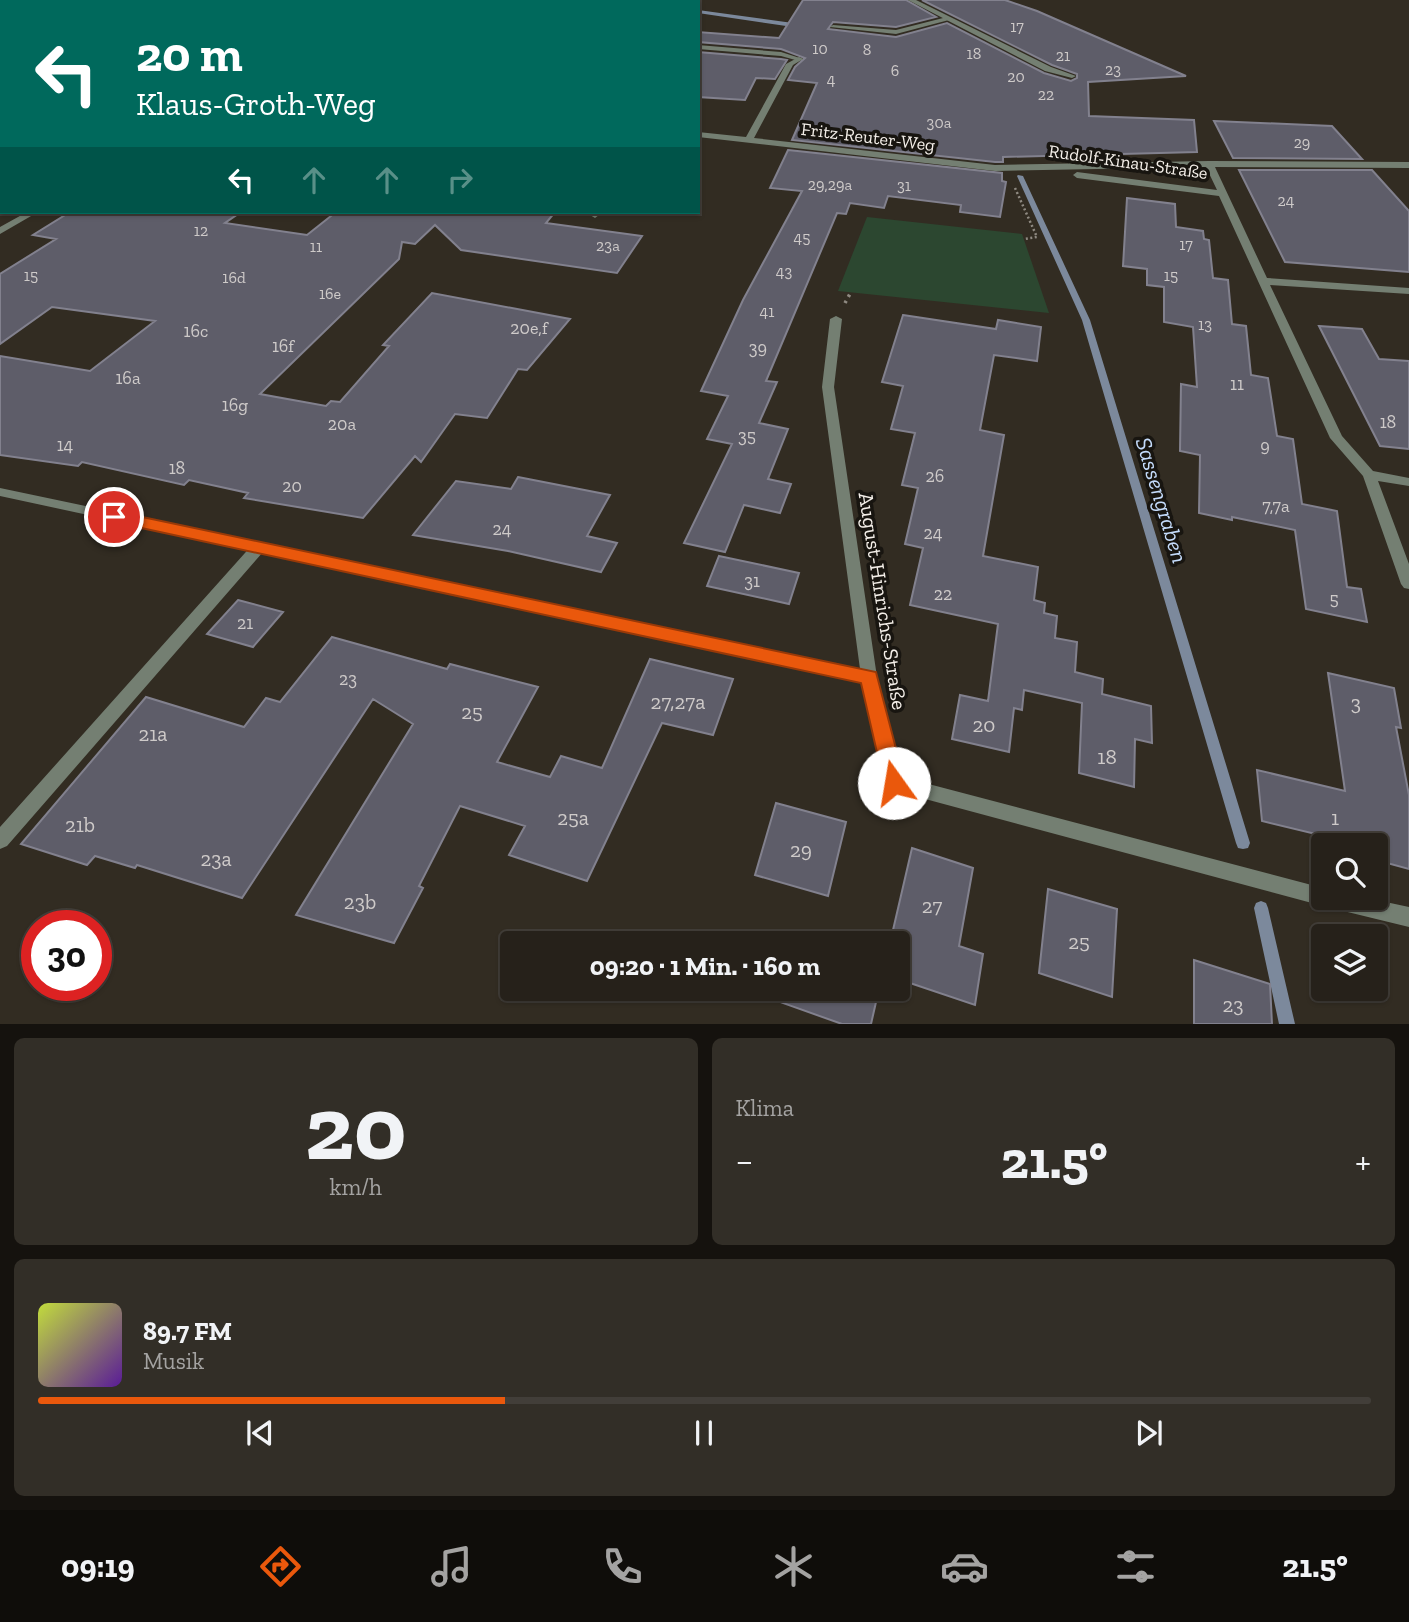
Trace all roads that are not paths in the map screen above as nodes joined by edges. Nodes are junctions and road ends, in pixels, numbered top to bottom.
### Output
1 (911, 0) edge
2 (947, 19) junction
3 (833, 27) dead end
4 (700, 47) edge
5 (1072, 76) dead end
6 (700, 134) edge
7 (749, 139) junction
8 (1209, 164) junction
9 (1409, 165) edge
10 (1034, 169) junction
11 (1223, 194) junction
12 (30, 214) edge
13 (0, 231) edge
14 (1263, 281) junction
15 (1409, 291) edge
16 (836, 319) dead end
17 (1369, 475) junction
18 (1409, 482) edge
19 (0, 492) edge
20 (258, 548) junction
21 (1409, 584) edge
22 (869, 677) junction
23 (0, 840) edge
24 (1311, 893) edge
25 (1380, 910) edge
26 (1409, 917) edge

1 - 2 street
2 - 3 street
2 - 5 street
4 - 7 street
6 - 7 street, Fritz-Reuter-Weg
7 - 10 street, Fritz-Reuter-Weg
8 - 9 street, Rudolf-Kinau-Straße
8 - 10 street, Rudolf-Kinau-Straße
8 - 11 street, Rudolf-Kinau-Straße
10 - 11 street, Rudolf-Kinau-Straße
11 - 14 street, Rudolf-Kinau-Straße
12 - 13 street
14 - 15 street
14 - 17 street, Rudolf-Kinau-Straße
16 - 22 street, August-Hinrichs-Straße
17 - 18 street
17 - 21 street, Rudolf-Kinau-Straße
19 - 20 street
20 - 22 street
20 - 23 street
22 - 24 street, August-Hinrichs-Straße
25 - 26 street, August-Hinrichs-Straße

